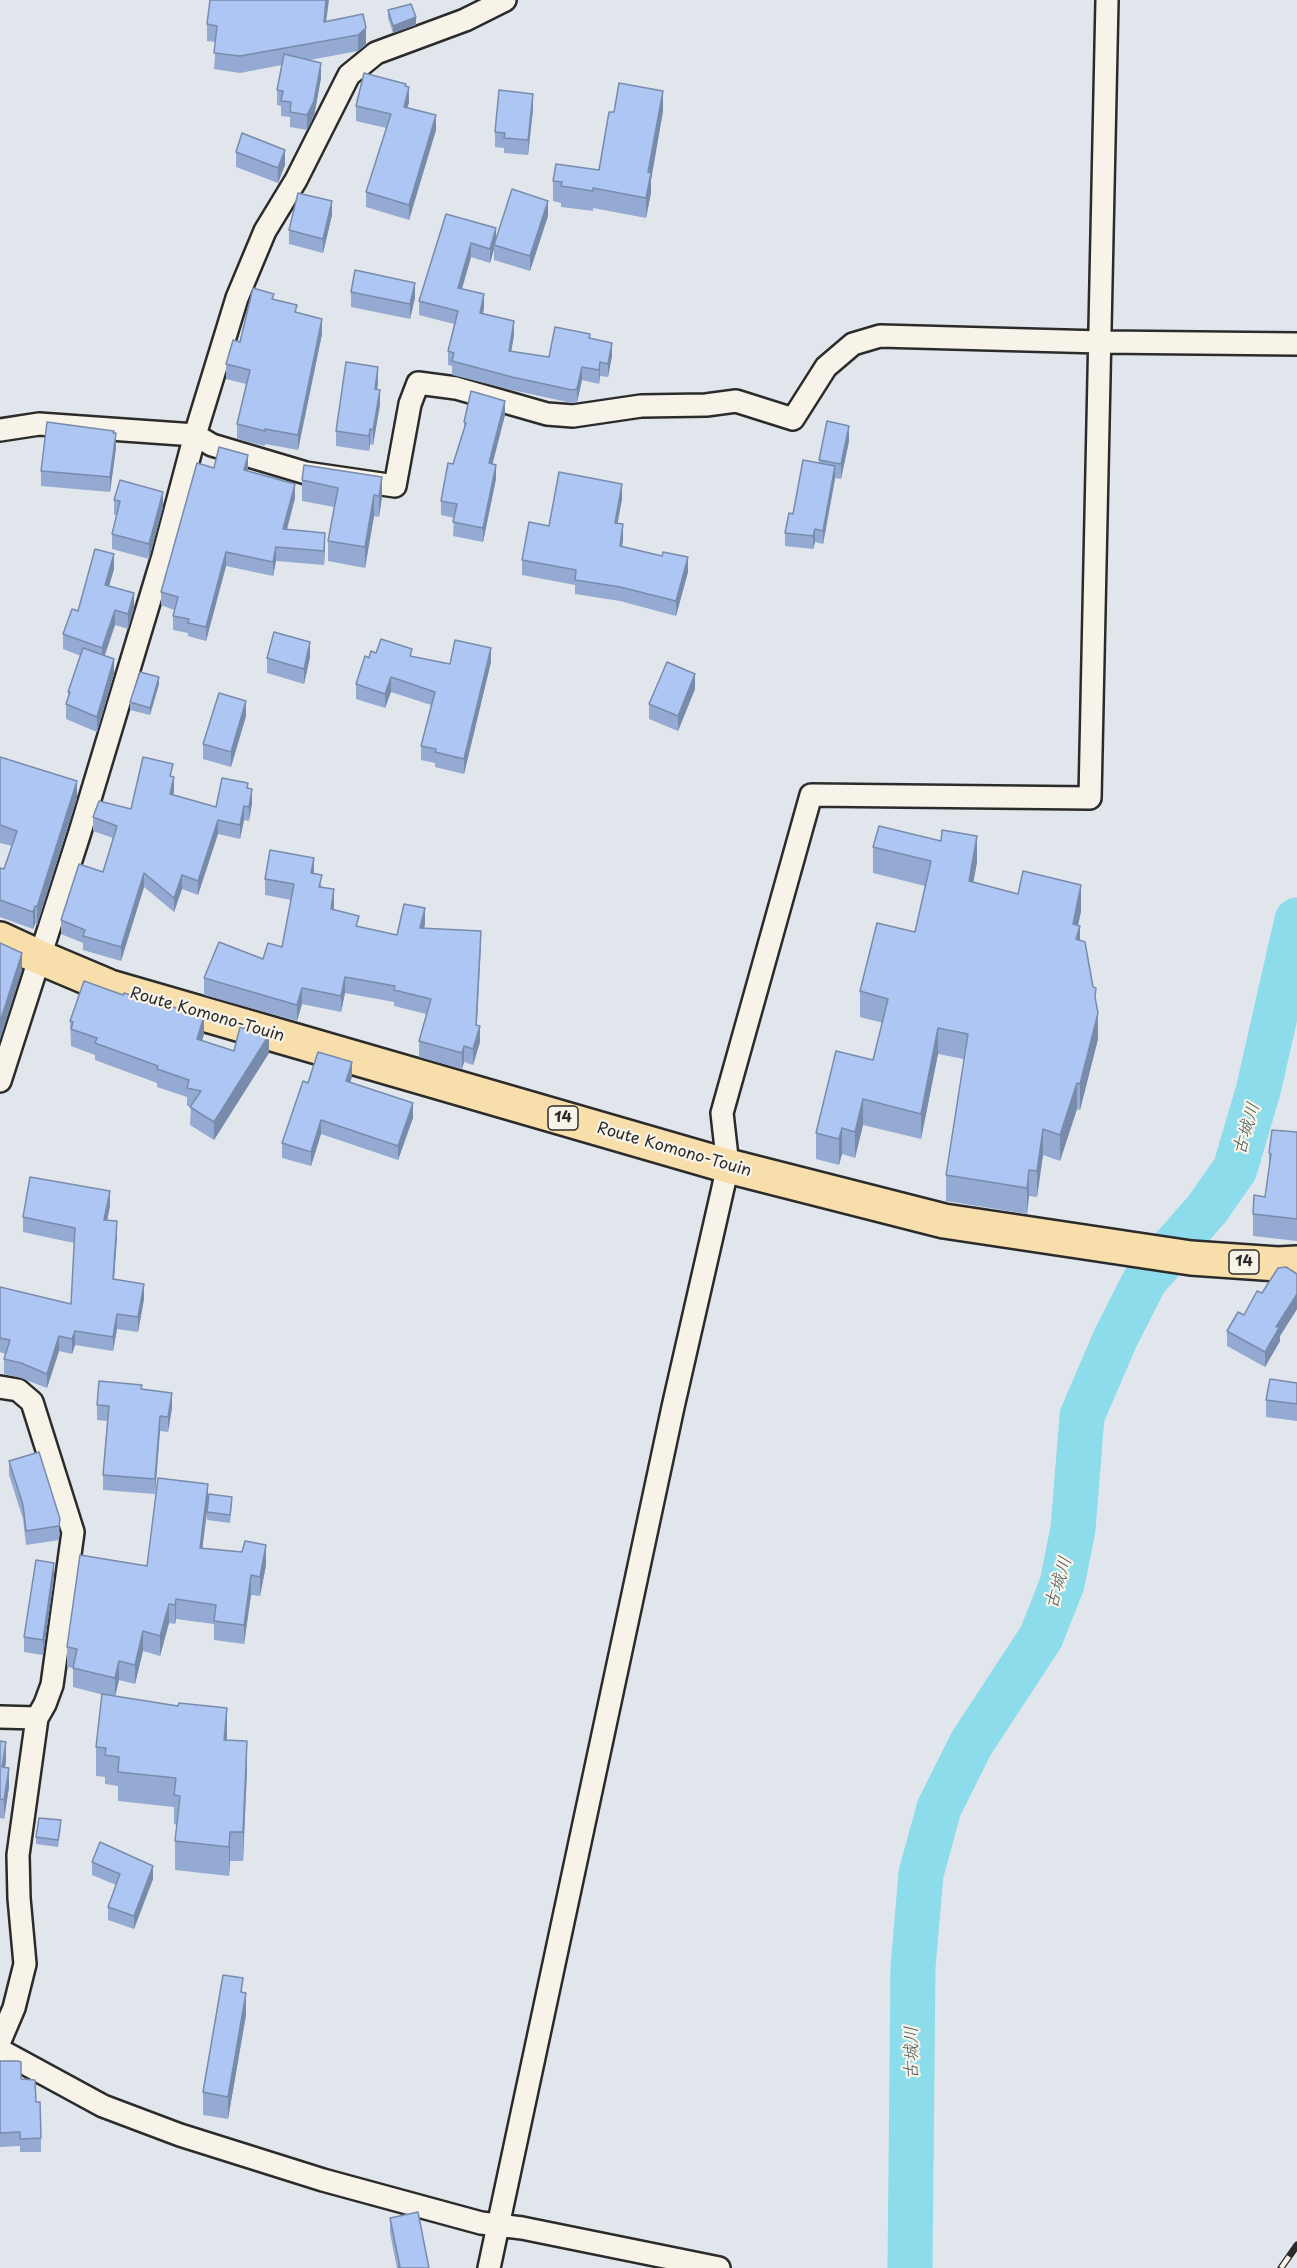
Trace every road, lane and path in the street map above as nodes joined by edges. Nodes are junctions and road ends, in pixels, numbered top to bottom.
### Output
1 (505, 0) edge
2 (1107, 0) edge
3 (1101, 342) junction
4 (1297, 344) edge
5 (0, 430) edge
6 (195, 435) junction
7 (0, 939) edge
8 (39, 957) junction
9 (0, 1081) edge
10 (728, 1166) junction
11 (1297, 1263) edge
12 (0, 1387) edge
13 (0, 1717) edge
14 (37, 1718) junction
15 (0, 2041) edge
16 (0, 2050) edge
17 (497, 2225) junction
18 (489, 2268) edge
19 (719, 2268) edge

1 - 6 street
2 - 3 street
3 - 4 street
3 - 6 street
3 - 10 street
5 - 6 street
6 - 8 street
7 - 8 main road, Route Komono-Touin / 14
8 - 9 street
8 - 10 main road, Route Komono-Touin / 14
10 - 11 main road, Route Komono-Touin / 14
10 - 17 street
12 - 14 street
13 - 14 street
14 - 15 street
16 - 17 street
17 - 18 street
17 - 19 street

